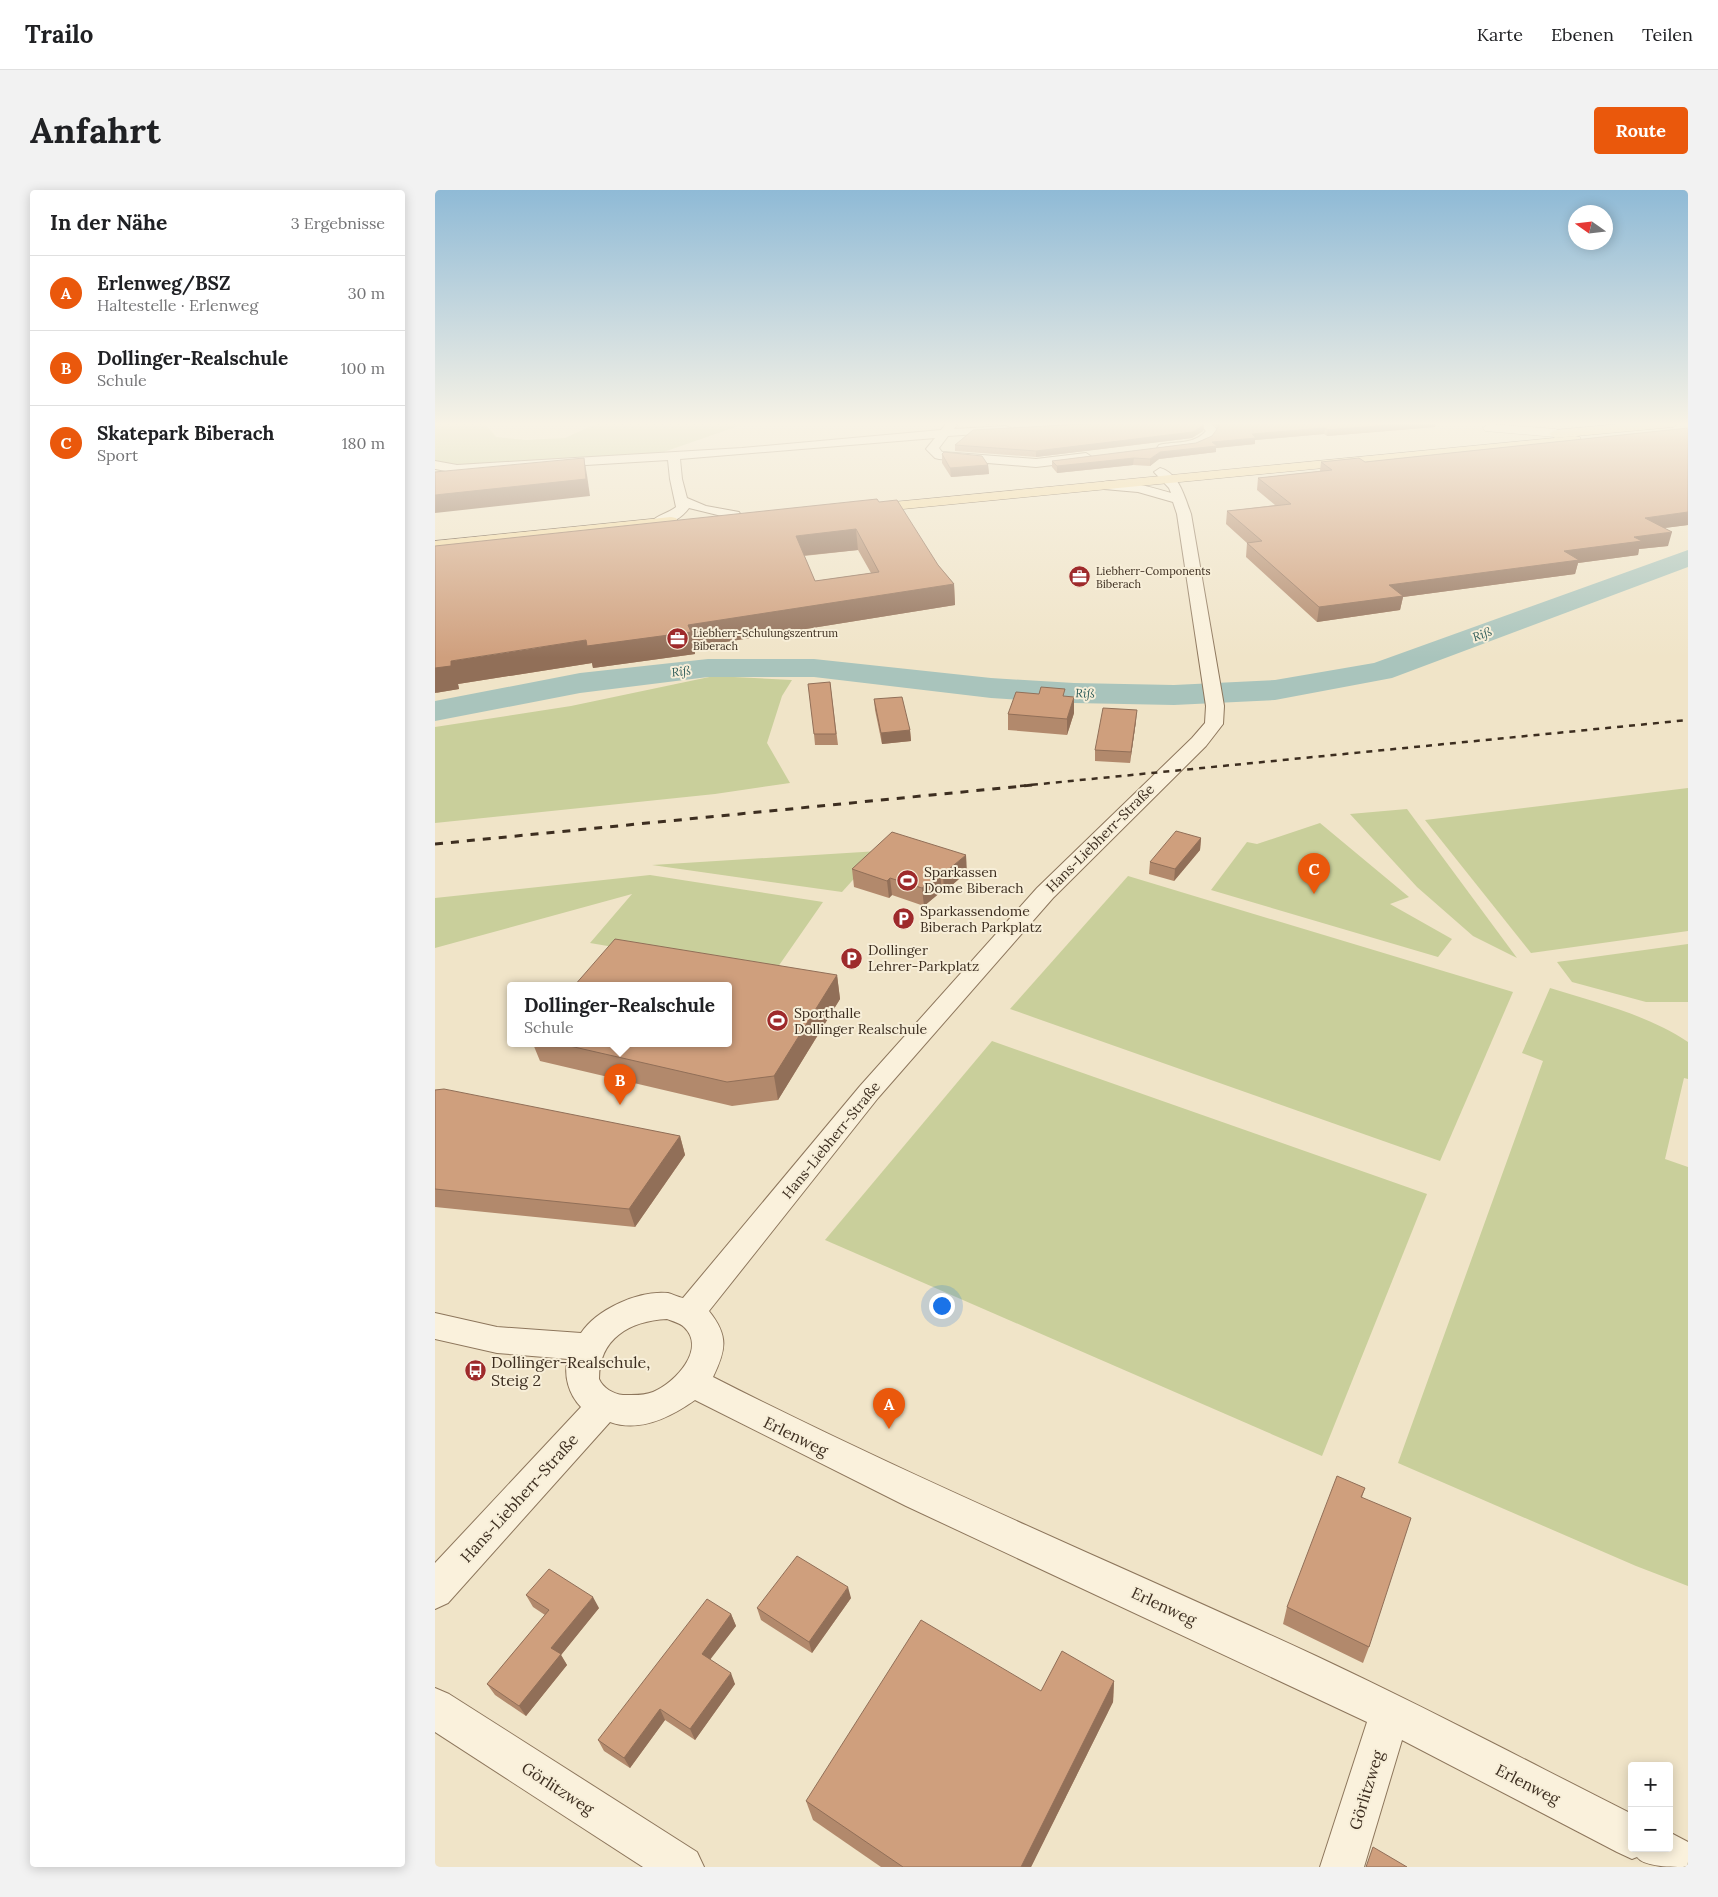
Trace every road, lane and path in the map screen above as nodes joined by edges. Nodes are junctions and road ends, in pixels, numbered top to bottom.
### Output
1 (682, 501) joint
2 (904, 501) edge
3 (911, 501) edge
4 (1180, 501) edge
5 (741, 517) junction
6 (658, 522) junction
7 (705, 525) edge
8 (685, 527) edge
9 (435, 546) edge
10 (435, 553) edge
11 (689, 1313) junction
12 (435, 1326) edge
13 (588, 1347) junction
14 (693, 1382) junction
15 (603, 1406) junction
16 (435, 1590) edge
17 (435, 1708) edge
18 (1390, 1713) junction
19 (1628, 1835) edge
20 (1663, 1852) edge
21 (1688, 1865) edge
22 (682, 1867) edge
23 (1342, 1867) edge

1 - 5 street
1 - 6 street
2 - 3 main road
4 - 11 street, Hans-Liebherr-Straße
5 - 6 main road
5 - 7 main road
6 - 9 main road
8 - 10 main road
11 - 13 street
11 - 14 street
12 - 13 street
13 - 15 street
14 - 15 street
14 - 18 street, Erlenweg
15 - 16 street, Hans-Liebherr-Straße
17 - 22 street, Görlitzweg
18 - 19 street, Erlenweg
18 - 23 street, Görlitzweg
20 - 21 street

